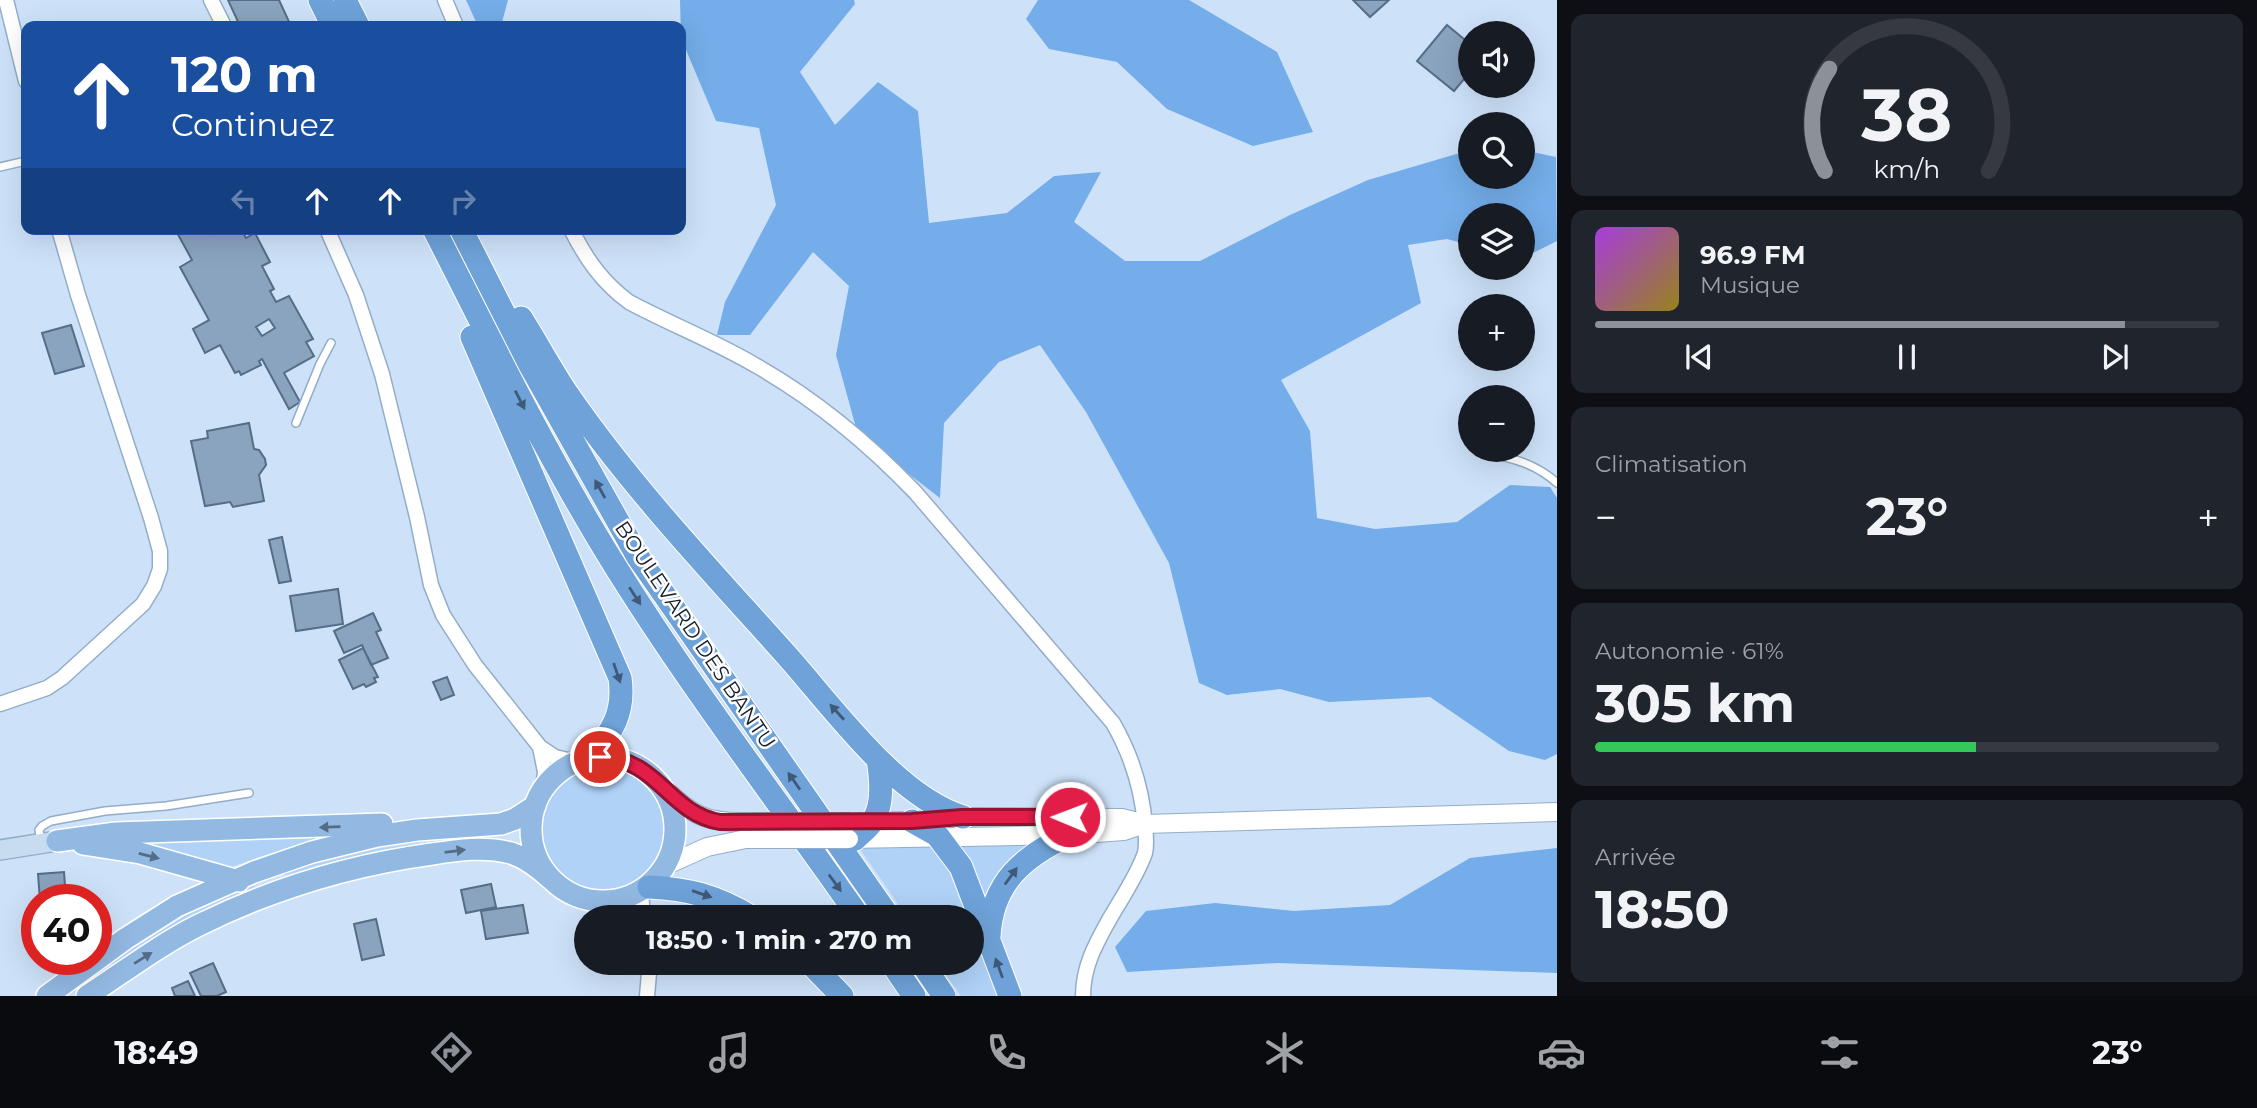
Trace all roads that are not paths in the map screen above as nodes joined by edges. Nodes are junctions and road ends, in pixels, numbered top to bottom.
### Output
1 (6, 0) edge
2 (211, 0) edge
3 (320, 0) edge
4 (345, 0) edge
5 (444, 0) edge
6 (222, 21) edge
7 (330, 21) edge
8 (356, 21) edge
9 (454, 21) edge
10 (21, 61) edge
11 (21, 162) edge
12 (0, 167) edge
13 (61, 235) edge
14 (329, 235) edge
15 (425, 235) edge
16 (437, 235) edge
17 (464, 235) edge
18 (473, 235) edge
19 (574, 235) edge
20 (331, 343) dead end
21 (296, 423) dead end
22 (1524, 462) edge
23 (1557, 483) edge
24 (0, 704) edge
25 (540, 747) junction
26 (878, 758) junction
27 (583, 760) junction
28 (659, 784) junction
29 (249, 793) dead end
30 (539, 798) junction
31 (1557, 812) edge
32 (962, 817) junction
33 (912, 821) junction
34 (1145, 824) junction
35 (472, 825) junction
36 (746, 830) junction
37 (857, 831) junction
38 (937, 835) junction
39 (1069, 835) junction
40 (49, 842) junction
41 (0, 850) edge
42 (388, 861) junction
43 (667, 864) junction
44 (551, 879) junction
45 (233, 881) junction
46 (645, 889) junction
47 (603, 905) edge
48 (623, 905) edge
49 (644, 905) edge
50 (729, 905) edge
51 (850, 905) edge
52 (881, 905) edge
53 (989, 939) junction
54 (649, 975) edge
55 (822, 975) edge
56 (900, 975) edge
57 (929, 975) edge
58 (47, 996) edge
59 (87, 996) edge
60 (647, 996) edge
61 (842, 996) edge
62 (914, 996) edge
63 (943, 996) edge
64 (1010, 996) edge
65 (1083, 996) edge

1 - 10 street
2 - 6 street
3 - 7 highway
4 - 8 highway
5 - 9 street
11 - 12 lane
13 - 24 street
14 - 25 street
15 -> 27 highway
16 -> 51 highway, BOULEVARD DES BANTU
52 -> 17 highway, BOULEVARD DES BANTU
26 -> 18 highway
19 - 34 street
20 - 21 lane
22 - 23 lane
25 - 27 street
25 - 30 street
26 - 32 highway
26 - 37 highway
27 - 28 main road
27 - 30 main road
28 - 36 street
28 - 43 main road
29 - 40 lane
30 - 35 main road
30 - 44 main road
31 - 34 street
32 - 33 street
32 - 34 street
33 - 37 street
33 - 38 highway
34 - 39 street
34 - 65 street
35 -> 40 main road
35 - 45 main road
36 - 37 street, bridge
36 - 43 street
37 - 38 street
38 - 39 street
38 - 53 highway
53 -> 39 highway
40 - 41 main road
40 -> 45 main road
42 -> 44 main road
42 - 45 main road
59 -> 42 main road
43 - 46 main road
44 - 47 main road
45 - 58 main road
46 - 48 main road
46 - 49 street
46 -> 50 highway
64 -> 53 highway
54 - 60 street
55 - 61 highway
56 - 62 highway
57 - 63 highway

